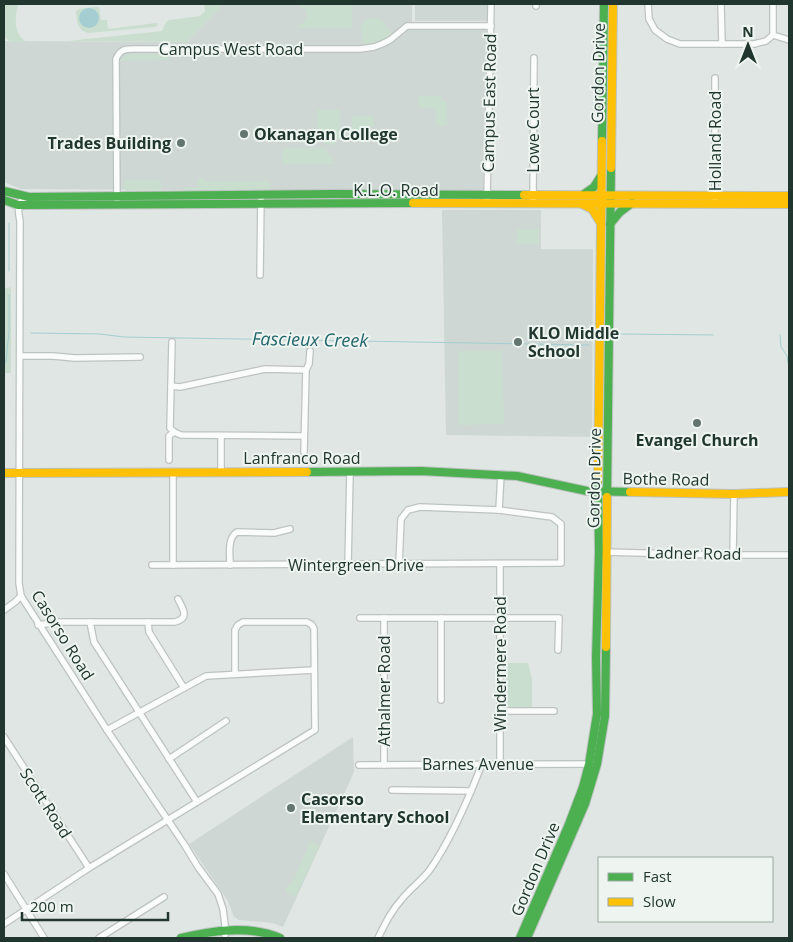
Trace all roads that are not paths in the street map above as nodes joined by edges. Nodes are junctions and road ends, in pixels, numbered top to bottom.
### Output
1 (491, 4) edge
2 (604, 4) edge
3 (613, 4) edge
4 (648, 4) edge
5 (721, 4) edge
6 (773, 4) edge
7 (490, 26) junction
8 (773, 35) junction
9 (789, 40) edge
10 (722, 44) junction
11 (534, 58) dead end
12 (715, 78) dead end
13 (610, 172) junction
14 (601, 176) junction
15 (4, 191) edge
16 (261, 195) junction
17 (117, 196) junction
18 (789, 196) edge
19 (27, 197) junction
20 (487, 199) junction
21 (533, 199) junction
22 (581, 199) junction
23 (601, 199) junction
24 (610, 199) junction
25 (632, 199) junction
26 (715, 199) junction
27 (4, 200) edge
28 (261, 204) junction
29 (789, 204) edge
30 (21, 205) junction
31 (117, 205) junction
32 (601, 224) junction
33 (610, 224) junction
34 (260, 275) dead end
35 (172, 342) dead end
36 (310, 351) dead end
37 (20, 356) junction
38 (140, 357) dead end
39 (306, 370) junction
40 (171, 386) junction
41 (174, 432) junction
42 (221, 436) junction
43 (304, 436) junction
44 (304, 452) dead end
45 (168, 460) dead end
46 (173, 472) junction
47 (221, 472) junction
48 (350, 472) junction
49 (4, 473) edge
50 (19, 473) junction
51 (501, 474) junction
52 (598, 492) junction
53 (608, 492) junction
54 (786, 492) dead end
55 (734, 494) junction
56 (499, 510) junction
57 (290, 529) dead end
58 (603, 552) junction
59 (733, 554) junction
60 (789, 555) edge
61 (399, 564) junction
62 (500, 564) junction
63 (152, 565) dead end
64 (173, 565) junction
65 (230, 565) junction
66 (348, 565) junction
67 (21, 596) junction
68 (178, 599) dead end
69 (4, 610) edge
70 (360, 618) dead end
71 (384, 618) junction
72 (441, 618) junction
73 (500, 618) junction
74 (90, 622) junction
75 (148, 622) junction
76 (38, 625) junction
77 (558, 650) dead end
78 (314, 670) junction
79 (235, 674) junction
80 (184, 688) junction
81 (441, 700) dead end
82 (500, 711) junction
83 (139, 712) junction
84 (554, 712) dead end
85 (226, 721) dead end
86 (107, 730) junction
87 (4, 737) edge
88 (169, 759) junction
89 (482, 764) junction
90 (500, 764) junction
91 (593, 764) junction
92 (358, 765) dead end
93 (384, 765) junction
94 (392, 790) dead end
95 (471, 791) junction
96 (197, 802) junction
97 (167, 820) junction
98 (89, 868) junction
99 (4, 874) edge
100 (164, 897) dead end
101 (26, 910) junction
102 (4, 924) edge
103 (225, 933) junction
104 (277, 937) edge
105 (44, 938) edge
106 (99, 938) edge
107 (181, 938) edge
108 (199, 938) edge
109 (378, 938) edge
110 (520, 938) edge
111 (527, 938) edge

1 - 7 street, Campus East Road
2 - 14 main road, Gordon Drive
3 - 13 main road, Gordon Drive
4 - 10 street
5 - 10 street
6 - 8 street
7 - 17 street, Campus West Road
7 - 20 street, Campus East Road
8 - 9 street
8 - 10 street
11 - 21 street, Lowe Court
12 - 26 street, Holland Road
13 - 24 main road, Gordon Drive
13 - 25 main road
14 - 22 main road
14 - 23 main road, Gordon Drive
15 - 19 main road, K.L.O. Road
16 - 17 main road, K.L.O. Road
16 - 20 main road, K.L.O. Road
16 - 28 street
17 - 19 main road, K.L.O. Road
17 - 31 street, Campus West Road
18 - 26 main road, K.L.O. Road
19 - 30 street
20 - 21 main road, K.L.O. Road
20 - 28 main road, K.L.O. Road
21 - 22 main road, K.L.O. Road
22 - 23 main road, K.L.O. Road
22 - 32 main road
23 - 24 main road, K.L.O. Road
23 - 32 main road, Gordon Drive
24 - 25 main road, K.L.O. Road
24 - 33 main road, Gordon Drive
25 - 26 main road, K.L.O. Road
25 - 33 main road
26 - 29 main road, K.L.O. Road
27 - 30 main road, K.L.O. Road
28 - 31 main road, K.L.O. Road
28 - 34 street
30 - 31 main road, K.L.O. Road
30 - 37 street, Casorso Road
32 - 52 main road, Gordon Drive
33 - 53 main road, Gordon Drive
35 - 40 street
36 - 39 street
37 - 38 street
37 - 50 street, Casorso Road
39 - 40 street
39 - 43 street
40 - 41 street
41 - 42 street
41 - 45 street
42 - 43 street
42 - 47 street
43 - 44 street
46 - 47 main road, Lanfranco Road
46 - 50 main road, Lanfranco Road
46 - 64 street
47 - 48 main road, Lanfranco Road
48 - 51 main road, Lanfranco Road
48 - 66 street
49 - 50 main road, Lanfranco Road
50 - 67 street, Casorso Road
51 - 52 main road, Lanfranco Road
51 - 56 street
52 - 53 main road, Bothe Road
52 - 58 main road, Gordon Drive
53 - 55 main road, Bothe Road
53 - 58 main road, Gordon Drive
54 - 55 main road, Bothe Road
55 - 59 street
56 - 61 street
56 - 62 street, Wintergreen Drive
57 - 65 street
58 - 59 street, Ladner Road
58 - 91 main road, Gordon Drive
59 - 60 street, Ladner Road
61 - 62 street, Wintergreen Drive
61 - 66 street, Wintergreen Drive
62 - 73 street, Windermere Road
63 - 64 street, Wintergreen Drive
64 - 65 street, Wintergreen Drive
65 - 66 street, Wintergreen Drive
67 - 69 street
67 - 76 street, Casorso Road
68 - 75 street
70 - 71 street
71 - 72 street
71 - 93 street, Athalmer Road
72 - 73 street
72 - 81 street
73 - 77 street
73 - 82 street, Windermere Road
74 - 75 street
74 - 76 street
74 - 83 street
75 - 80 street
76 - 86 street, Casorso Road
78 - 79 street
78 - 79 street
78 - 96 street
79 - 80 street
80 - 83 street
82 - 84 street
82 - 90 street, Windermere Road
83 - 86 street
83 - 88 street
85 - 88 street
86 - 97 street, Casorso Road
87 - 98 street, Scott Road
88 - 96 street
89 - 90 street, Barnes Avenue
89 - 93 street, Barnes Avenue
89 - 95 street
90 - 91 street, Barnes Avenue
91 - 110 main road, Gordon Drive
91 - 111 main road, Gordon Drive
92 - 93 street, Barnes Avenue
94 - 95 street
95 - 109 street
96 - 97 street
97 - 98 street
97 - 103 street, Casorso Road
98 - 101 street
99 - 101 street
100 - 106 street
101 - 102 street
101 - 105 street
103 - 104 main road
103 - 107 main road
103 - 108 main road

